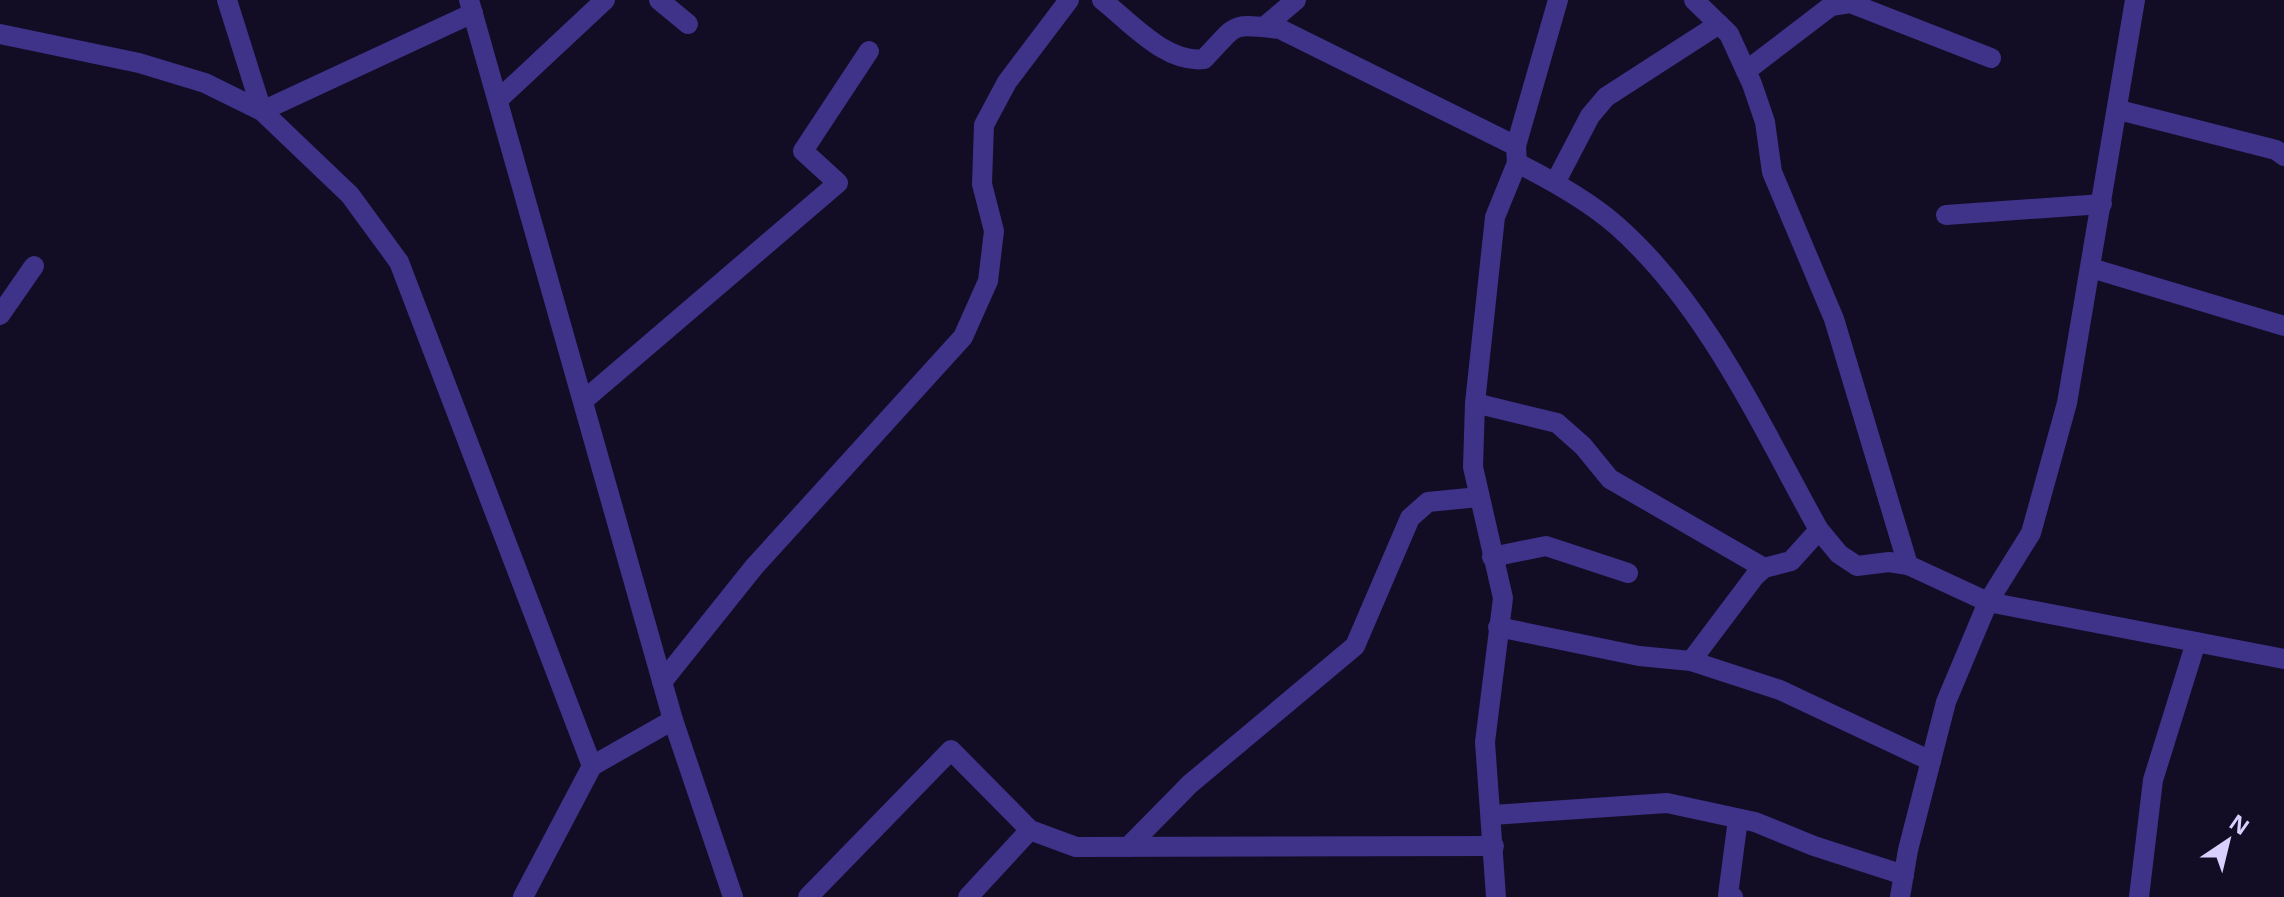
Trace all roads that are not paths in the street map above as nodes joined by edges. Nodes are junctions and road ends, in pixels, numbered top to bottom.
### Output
1 (227, 0) edge
2 (605, 0) edge
3 (659, 0) edge
4 (1069, 0) edge
5 (1102, 0) edge
6 (1296, 0) edge
7 (1558, 0) edge
8 (1694, 0) edge
9 (2135, 0) edge
10 (471, 7) edge
11 (688, 24) dead end
12 (1719, 24) junction
13 (1264, 27) junction
14 (0, 34) edge
15 (869, 51) dead end
16 (1991, 58) dead end
17 (1746, 71) junction
18 (498, 100) junction
19 (2119, 110) junction
20 (262, 111) junction
21 (1517, 155) junction
22 (2284, 156) edge
23 (1555, 183) junction
24 (2102, 204) junction
25 (1946, 215) dead end
26 (34, 266) dead end
27 (2091, 268) junction
28 (0, 315) edge
29 (2284, 326) edge
30 (583, 401) junction
31 (1475, 403) junction
32 (1479, 497) junction
33 (1819, 530) junction
34 (1492, 557) junction
35 (1908, 565) junction
36 (1764, 568) junction
37 (1628, 573) dead end
38 (1988, 602) junction
39 (1498, 627) junction
40 (2196, 642) junction
41 (2283, 654) edge
42 (1691, 661) junction
43 (662, 682) junction
44 (673, 720) junction
45 (1931, 761) junction
46 (592, 766) junction
47 (1492, 815) junction
48 (1738, 819) junction
49 (1030, 830) junction
50 (1494, 846) junction
51 (1128, 847) junction
52 (1904, 875) junction
53 (523, 897) edge
54 (733, 897) edge
55 (808, 897) edge
56 (968, 897) edge
57 (1496, 897) edge
58 (1733, 897) edge
59 (1900, 897) edge
60 (2139, 897) edge

1 - 20 street
2 - 18 street
3 - 11 street
4 - 43 street
5 - 13 street
6 - 13 street
7 - 21 street
8 - 12 street
9 - 19 street
10 - 18 street
10 - 20 street
12 - 17 street
12 - 23 street
13 - 21 street
14 - 20 street
15 - 30 street
16 - 17 street
17 - 35 street
18 - 30 street
19 - 22 street
19 - 24 street
20 - 46 street
21 - 23 street
21 - 31 street
23 - 33 street
24 - 25 street
24 - 27 street
26 - 28 street
27 - 29 street
27 - 38 street
30 - 43 street
31 - 32 street
31 - 36 street
32 - 34 street
32 - 51 street
33 - 35 street
33 - 36 street
34 - 37 street
34 - 39 street
35 - 38 street
36 - 42 street
38 - 40 street
38 - 45 street
39 - 42 street
39 - 47 street
40 - 41 street
40 - 60 street
42 - 45 street
43 - 44 street
44 - 46 street
44 - 54 street
45 - 52 street
46 - 53 street
47 - 48 street
47 - 50 street
48 - 52 street
48 - 58 street
49 - 51 street
49 - 55 street
49 - 56 street
50 - 51 street
50 - 57 street
52 - 59 street

